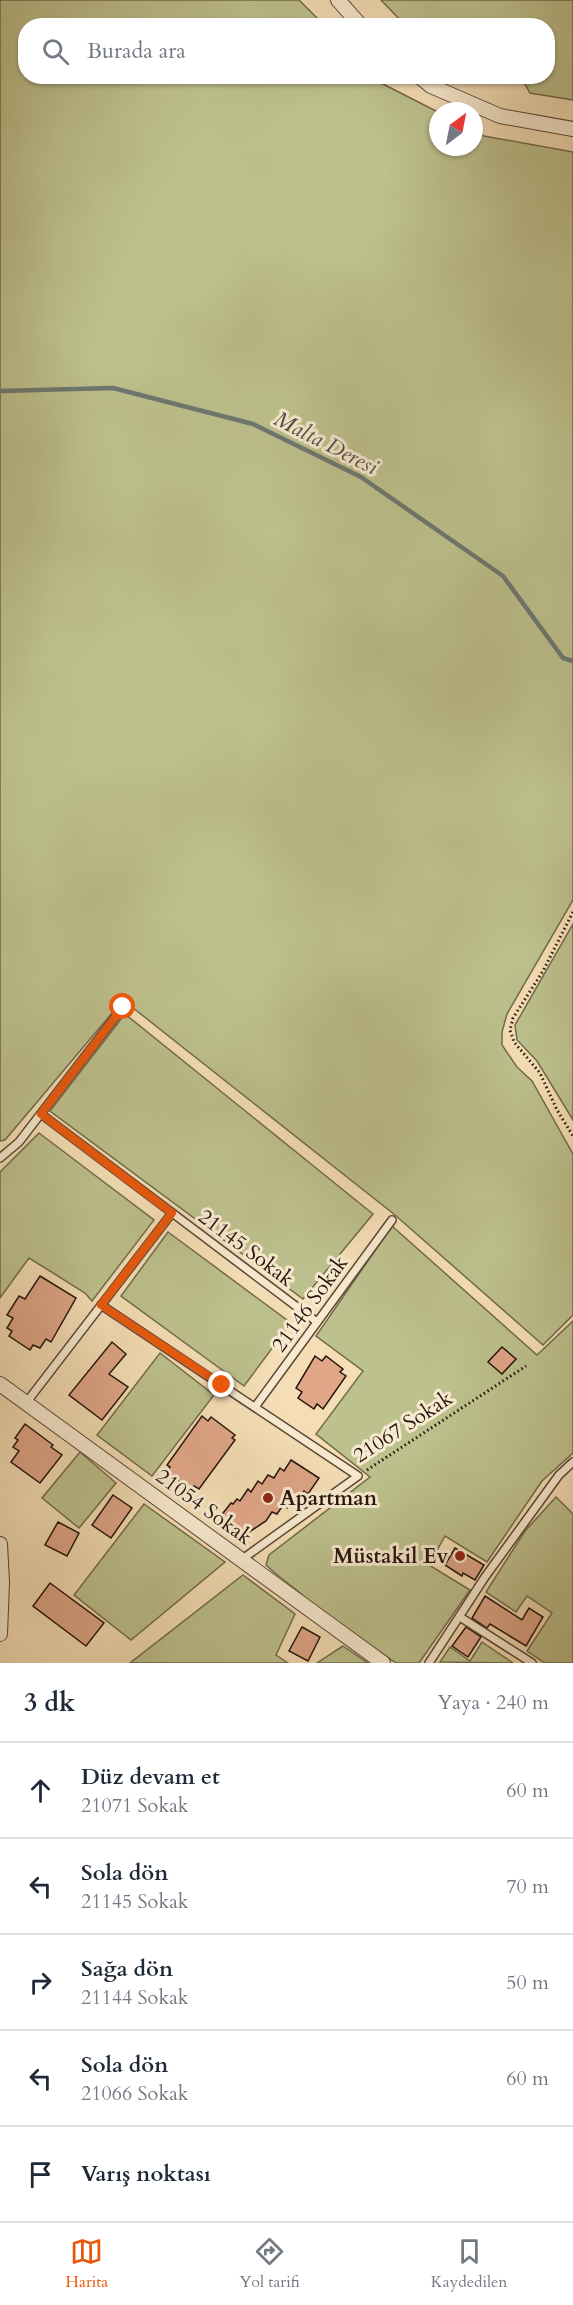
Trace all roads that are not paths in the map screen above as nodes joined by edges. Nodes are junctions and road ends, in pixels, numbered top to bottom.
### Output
1 (338, 0) edge
2 (354, 18) edge
3 (428, 84) edge
4 (573, 129) edge
5 (123, 1007) dead end
6 (41, 1114) junction
7 (0, 1158) edge
8 (172, 1213) junction
9 (392, 1220) dead end
10 (101, 1305) junction
11 (317, 1322) junction
12 (0, 1384) edge
13 (26, 1403) junction
14 (255, 1407) junction
15 (573, 1462) edge
16 (0, 1544) edge
17 (241, 1560) junction
18 (460, 1617) junction
19 (0, 1634) edge
20 (383, 1663) edge
21 (429, 1663) edge
22 (532, 1663) edge

1 - 2 street
3 - 4 street
5 - 6 lane
6 - 7 lane
6 - 8 lane, 21145 Sokak
8 - 10 lane
8 - 11 lane, 21145 Sokak
9 - 11 lane, 21146 Sokak
10 - 13 lane
10 - 14 lane
11 - 14 lane, 21146 Sokak
12 - 13 street, 21054 Sokak
13 - 17 street, 21054 Sokak
14 - 17 lane, 21067 Sokak
15 - 18 lane
16 - 19 street
17 - 20 street, 21054 Sokak
18 - 21 lane
18 - 22 lane

